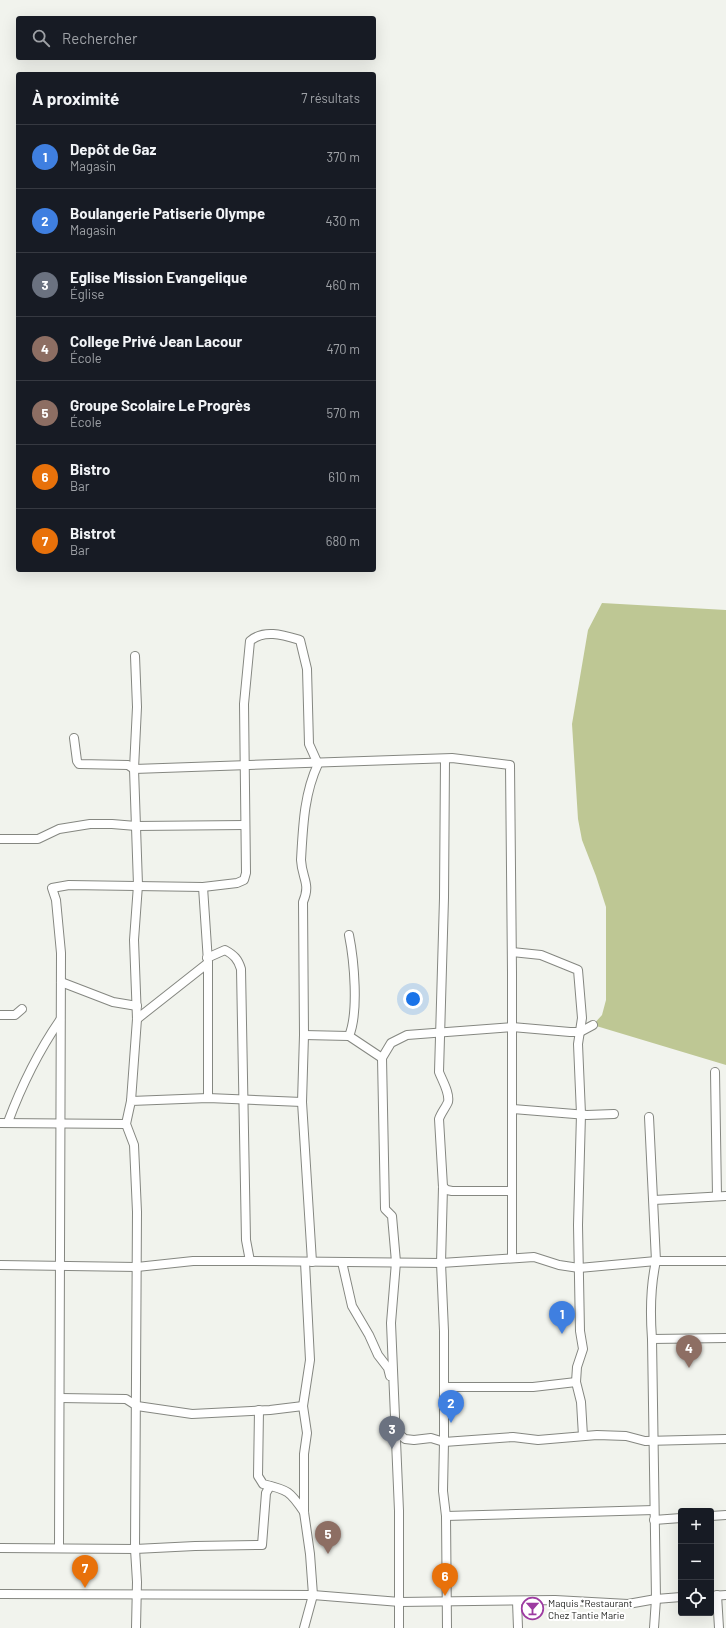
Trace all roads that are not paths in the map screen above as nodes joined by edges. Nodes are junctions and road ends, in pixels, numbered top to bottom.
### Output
1 (135, 656) dead end
2 (74, 738) dead end
3 (445, 759) junction
4 (318, 764) junction
5 (244, 766) junction
6 (134, 769) junction
7 (245, 825) junction
8 (136, 826) junction
9 (0, 839) edge
10 (138, 886) junction
11 (203, 886) junction
12 (349, 935) dead end
13 (512, 952) junction
14 (208, 960) junction
15 (61, 982) junction
16 (137, 1006) junction
17 (22, 1009) dead end
18 (0, 1015) edge
19 (137, 1019) junction
20 (60, 1020) junction
21 (593, 1025) dead end
22 (512, 1027) junction
23 (440, 1032) junction
24 (580, 1032) junction
25 (304, 1035) junction
26 (349, 1036) junction
27 (382, 1058) junction
28 (715, 1072) dead end
29 (208, 1098) junction
30 (131, 1100) junction
31 (244, 1100) junction
32 (302, 1102) junction
33 (513, 1109) junction
34 (581, 1114) junction
35 (614, 1114) dead end
36 (650, 1117) dead end
37 (4, 1122) edge
38 (59, 1122) junction
39 (126, 1124) junction
40 (443, 1187) junction
41 (512, 1191) junction
42 (717, 1196) junction
43 (726, 1196) edge
44 (654, 1200) junction
45 (512, 1257) junction
46 (250, 1261) junction
47 (656, 1261) junction
48 (309, 1262) junction
49 (342, 1262) junction
50 (396, 1262) junction
51 (726, 1262) edge
52 (441, 1263) junction
53 (0, 1265) edge
54 (60, 1266) junction
55 (136, 1267) junction
56 (579, 1268) junction
57 (726, 1338) edge
58 (652, 1339) junction
59 (576, 1382) junction
60 (393, 1386) junction
61 (444, 1387) junction
62 (60, 1398) junction
63 (137, 1406) junction
64 (303, 1406) junction
65 (259, 1410) junction
66 (395, 1425) junction
67 (583, 1436) junction
68 (726, 1439) edge
69 (653, 1441) junction
70 (444, 1442) junction
71 (270, 1486) junction
72 (654, 1510) junction
73 (304, 1512) junction
74 (726, 1514) edge
75 (446, 1516) junction
76 (714, 1516) edge
77 (678, 1518) edge
78 (654, 1520) junction
79 (0, 1548) edge
80 (59, 1548) junction
81 (135, 1549) junction
82 (0, 1594) edge
83 (136, 1594) junction
84 (313, 1595) junction
85 (718, 1595) edge
86 (678, 1597) edge
87 (656, 1599) junction
88 (517, 1601) junction
89 (400, 1602) junction
90 (447, 1603) junction
91 (136, 1628) edge
92 (304, 1628) edge
93 (399, 1628) edge
94 (447, 1628) edge
95 (518, 1628) edge
96 (654, 1628) edge
97 (719, 1628) edge

1 - 6 street
2 - 6 street
3 - 4 street
3 - 13 street
3 - 23 street
4 - 5 street
4 - 5 street
4 - 25 street
5 - 6 street
5 - 7 street
6 - 8 street
7 - 8 street
7 - 11 street
8 - 9 street
8 - 10 street
10 - 11 street
10 - 15 street
10 - 16 street
11 - 14 street
12 - 26 street
13 - 22 street
13 - 24 street
14 - 19 street
14 - 29 street
14 - 31 street
15 - 16 street
15 - 20 street
16 - 19 street
17 - 18 street
19 - 30 street
20 - 37 street
20 - 38 street
21 - 24 street
22 - 23 street
22 - 24 street
22 - 33 street
23 - 27 street
23 - 40 street
24 - 34 street
25 - 26 street
25 - 32 street
26 - 27 street
27 - 50 street
28 - 42 street
29 - 30 street
29 - 31 street
30 - 39 street
31 - 32 street
31 - 46 street
32 - 48 street
33 - 34 street
33 - 41 street
34 - 35 street
34 - 56 street
36 - 44 street
37 - 38 street
38 - 39 street
38 - 54 street
39 - 55 street
40 - 41 street
40 - 52 street
41 - 45 street
42 - 43 street
42 - 44 street
44 - 47 street
45 - 52 street
45 - 56 street
46 - 48 street
46 - 55 street
47 - 51 street
47 - 56 street
47 - 58 street
48 - 49 street
48 - 64 street
49 - 50 street
49 - 60 street
50 - 52 street
50 - 60 street
52 - 61 street
53 - 54 street
54 - 55 street
54 - 62 street
55 - 63 street
56 - 59 street
57 - 58 street
58 - 69 street
59 - 61 street
59 - 67 street
60 - 66 street
61 - 70 street
62 - 63 street
62 - 80 street
63 - 65 street
63 - 81 street
64 - 65 street
64 - 73 street
65 - 71 street
66 - 70 street
66 - 89 street
67 - 69 street
67 - 70 street
68 - 69 street
69 - 72 street
70 - 75 street
71 - 73 street
71 - 81 street
72 - 75 street
72 - 78 street
73 - 84 street
74 - 76 street
75 - 90 street
77 - 78 street
78 - 87 street
79 - 80 street
80 - 81 street
81 - 83 street
82 - 83 street
83 - 84 street
83 - 91 street
84 - 89 street
84 - 92 street
85 - 97 street
86 - 87 street
87 - 88 street
87 - 96 street
88 - 90 street
88 - 95 street
89 - 90 street
89 - 93 street
90 - 94 street

